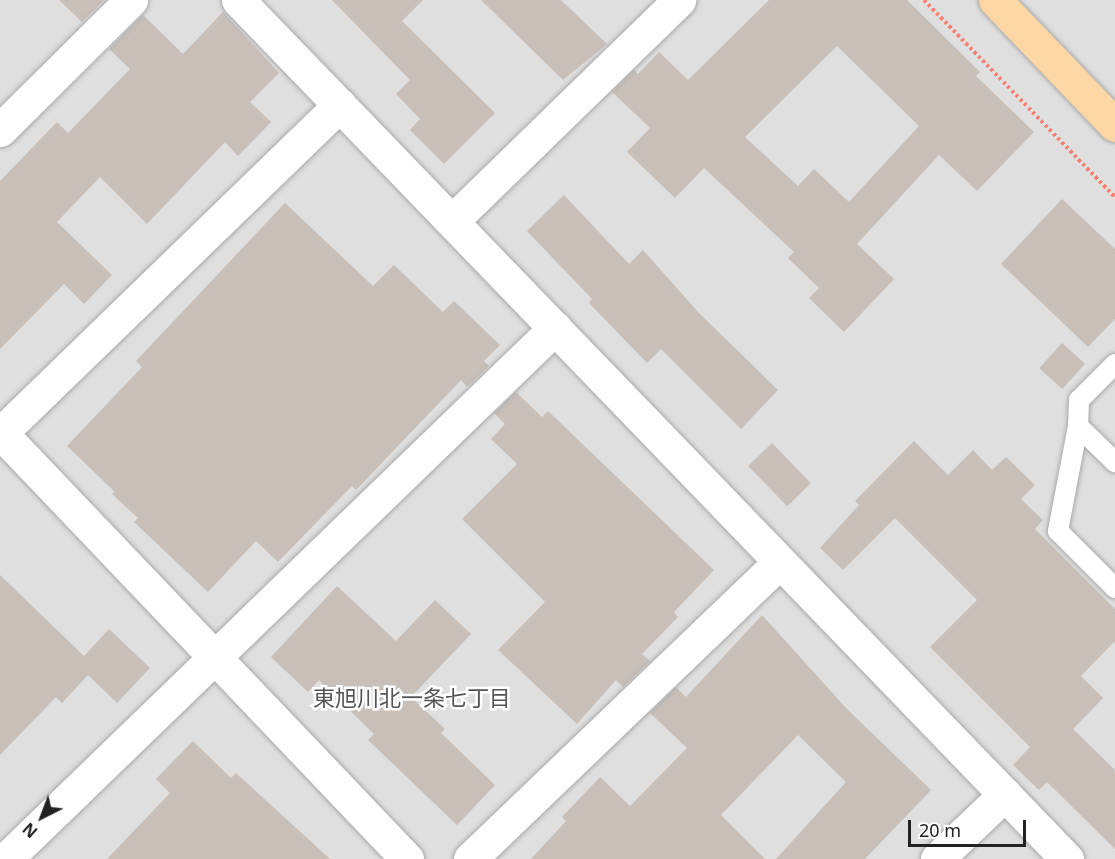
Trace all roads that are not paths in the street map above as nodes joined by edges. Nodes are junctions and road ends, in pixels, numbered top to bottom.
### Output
1 (131, 0) edge
2 (238, 0) edge
3 (679, 0) edge
4 (995, 0) edge
5 (340, 105) junction
6 (1115, 125) edge
7 (0, 130) edge
8 (452, 221) junction
9 (555, 328) junction
10 (1115, 364) edge
11 (1078, 426) junction
12 (0, 433) edge
13 (1115, 462) edge
14 (780, 562) junction
15 (1115, 588) edge
16 (216, 656) junction
17 (1005, 794) junction
18 (6, 859) edge
19 (407, 859) edge
20 (470, 859) edge
21 (937, 859) edge
22 (1067, 859) edge

1 - 7 street
2 - 5 street
3 - 8 street
4 - 6 main road
5 - 8 street
5 - 12 street
8 - 9 street
9 - 14 street
9 - 16 street
10 - 11 lane
11 - 13 lane
11 - 15 lane
12 - 16 street
14 - 17 street
14 - 20 street
16 - 18 street
16 - 19 street
17 - 21 street
17 - 22 street

